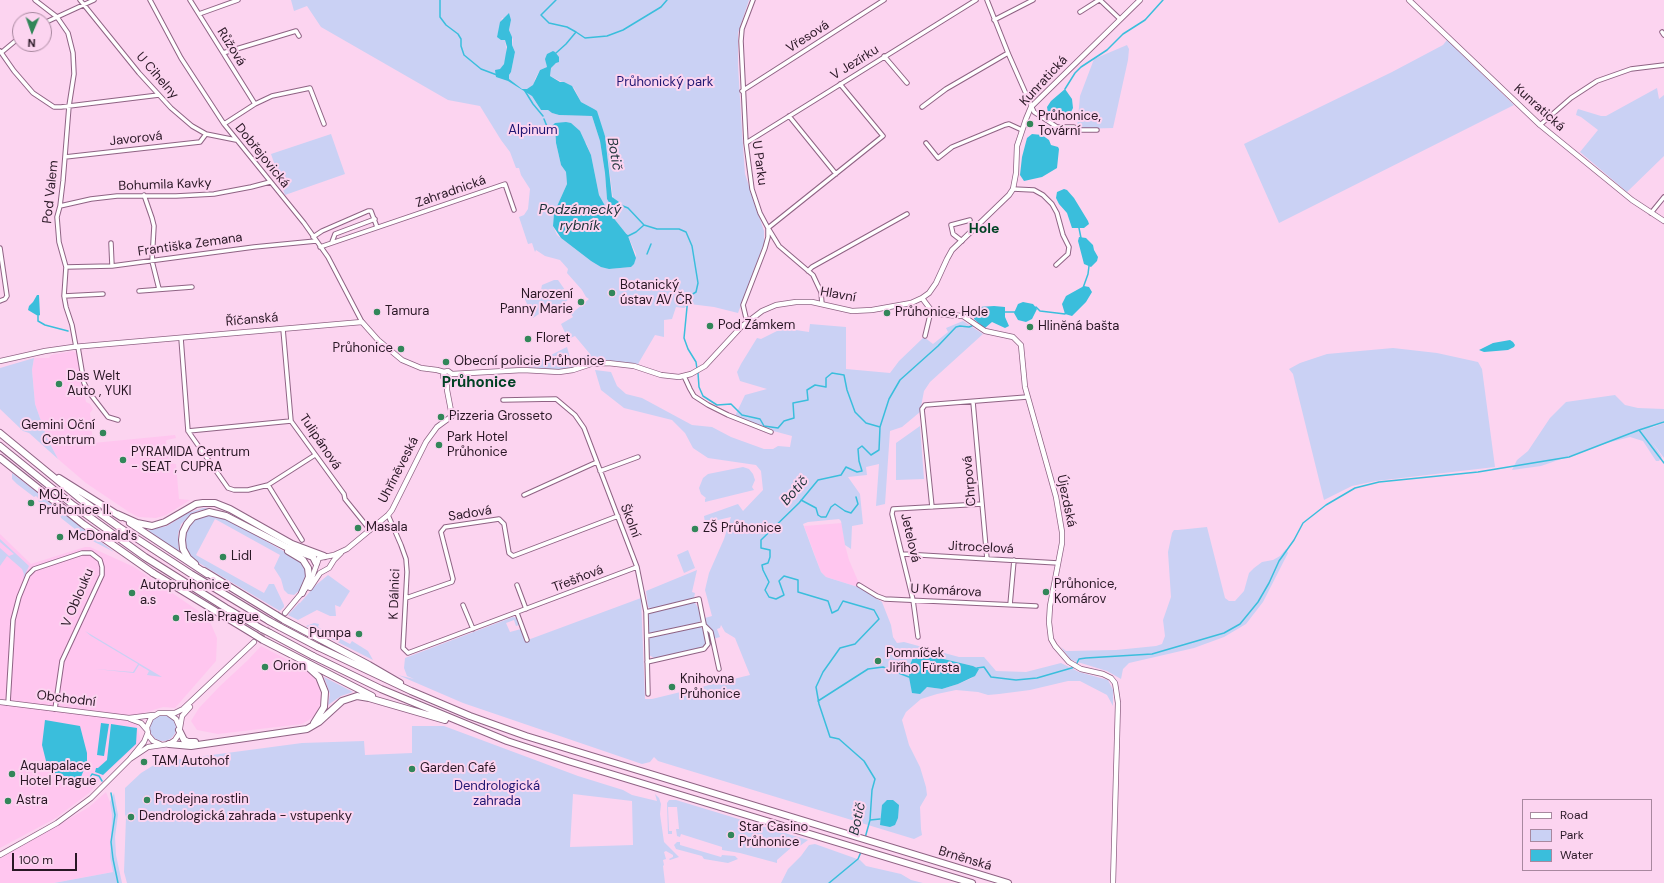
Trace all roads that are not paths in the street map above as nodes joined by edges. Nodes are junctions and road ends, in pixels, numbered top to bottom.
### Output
1 (35, 0) edge
2 (80, 0) edge
3 (94, 0) edge
4 (150, 0) edge
5 (190, 0) edge
6 (238, 0) edge
7 (753, 0) edge
8 (884, 0) edge
9 (976, 0) edge
10 (987, 0) edge
11 (1033, 0) edge
12 (1099, 0) edge
13 (1140, 0) edge
14 (1409, 0) edge
15 (84, 5) junction
16 (1080, 12) dead end
17 (199, 14) junction
18 (57, 17) junction
19 (1120, 19) junction
20 (52, 20) edge
21 (994, 20) junction
22 (299, 36) dead end
23 (12, 43) edge
24 (1, 52) edge
25 (223, 53) junction
26 (1008, 53) junction
27 (884, 56) junction
28 (1664, 64) edge
29 (840, 84) junction
30 (907, 84) dead end
31 (742, 91) junction
32 (159, 95) junction
33 (255, 104) junction
34 (69, 106) junction
35 (922, 107) dead end
36 (1031, 107) junction
37 (789, 116) junction
38 (224, 124) junction
39 (324, 124) dead end
40 (1540, 125) junction
41 (1022, 130) junction
42 (1097, 130) dead end
43 (206, 134) junction
44 (236, 140) junction
45 (926, 142) dead end
46 (746, 143) junction
47 (65, 157) junction
48 (836, 174) junction
49 (270, 182) junction
50 (1013, 189) junction
51 (144, 195) junction
52 (1664, 197) edge
53 (60, 206) junction
54 (514, 210) dead end
55 (1651, 213) junction
56 (907, 214) dead end
57 (375, 219) junction
58 (970, 220) dead end
59 (1664, 221) edge
60 (377, 227) junction
61 (768, 228) junction
62 (313, 237) junction
63 (316, 241) junction
64 (962, 241) junction
65 (111, 243) dead end
66 (332, 243) junction
67 (320, 246) junction
68 (0, 248) edge
69 (152, 261) junction
70 (1056, 265) dead end
71 (112, 266) junction
72 (66, 267) junction
73 (808, 271) junction
74 (192, 287) dead end
75 (159, 289) junction
76 (139, 291) dead end
77 (103, 294) dead end
78 (64, 296) junction
79 (922, 298) junction
80 (0, 301) edge
81 (822, 304) junction
82 (931, 311) junction
83 (362, 322) junction
84 (747, 322) junction
85 (283, 329) junction
86 (924, 336) dead end
87 (181, 338) junction
88 (77, 347) junction
89 (0, 361) edge
90 (444, 372) junction
91 (452, 374) junction
92 (684, 376) junction
93 (447, 381) junction
94 (1027, 397) junction
95 (503, 400) dead end
96 (973, 402) junction
97 (118, 420) dead end
98 (291, 421) junction
99 (188, 431) junction
100 (771, 432) dead end
101 (0, 433) edge
102 (0, 446) edge
103 (315, 455) junction
104 (638, 457) dead end
105 (0, 458) edge
106 (597, 462) junction
107 (39, 466) junction
108 (600, 471) junction
109 (268, 485) junction
110 (524, 495) dead end
111 (982, 504) junction
112 (932, 507) junction
113 (118, 514) junction
114 (388, 515) junction
115 (618, 516) junction
116 (370, 530) junction
117 (263, 536) junction
118 (302, 540) dead end
119 (346, 549) junction
120 (903, 554) junction
121 (325, 556) junction
122 (987, 559) junction
123 (1014, 560) junction
124 (316, 563) junction
125 (1058, 563) junction
126 (331, 565) junction
127 (637, 568) junction
128 (324, 570) junction
129 (207, 574) junction
130 (517, 585) dead end
131 (859, 585) dead end
132 (302, 593) junction
133 (406, 598) junction
134 (913, 600) junction
135 (463, 604) dead end
136 (1010, 605) junction
137 (1036, 606) dead end
138 (526, 609) junction
139 (646, 612) junction
140 (517, 613) junction
141 (703, 624) junction
142 (473, 629) junction
143 (647, 636) junction
144 (918, 637) dead end
145 (527, 640) dead end
146 (254, 642) tunnel mouth
147 (406, 652) joint
148 (290, 654) junction
149 (648, 662) junction
150 (719, 669) dead end
151 (412, 691) junction
152 (648, 694) dead end
153 (194, 700) junction
154 (0, 702) edge
155 (8, 704) junction
156 (55, 709) junction
157 (405, 709) junction
158 (166, 713) junction
159 (157, 714) junction
160 (129, 718) junction
161 (472, 727) junction
162 (179, 729) junction
163 (300, 730) junction
164 (148, 732) junction
165 (214, 741) junction
166 (160, 744) junction
167 (169, 744) junction
168 (130, 759) junction
169 (0, 855) edge
170 (972, 883) edge
171 (1008, 883) edge
172 (1113, 883) edge

1 - 18 street, Pod Valem
2 - 15 street, U Cihelny
3 - 15 street
4 - 38 street, Dobřejovická
5 - 17 street, Růžová
6 - 17 street
7 - 31 street, U Parku
8 - 31 street, Vřesová
9 - 27 street, V Jezírku
10 - 21 street
11 - 21 street
12 - 16 street
12 - 19 street
13 - 19 street, Kunratická
14 - 40 street, Kunratická
15 - 18 street
15 - 32 street, U Cihelny
17 - 25 street, Růžová
18 - 20 street
18 - 34 street, Pod Valem
19 - 36 street, Kunratická
21 - 26 street
22 - 25 street
23 - 24 street
24 - 34 street
25 - 33 street, Růžová
26 - 35 street
26 - 36 street
27 - 29 street, V Jezírku
27 - 30 street
28 - 40 street
29 - 37 street, V Jezírku
29 - 48 street
31 - 46 street, U Parku
32 - 34 street
32 - 43 street, U Cihelny
33 - 38 street
33 - 39 street
34 - 47 street, Pod Valem
36 - 41 street, Kunratická
36 - 42 street
37 - 46 street, V Jezírku
37 - 48 street
38 - 44 street, Dobřejovická
40 - 55 street, Kunratická
41 - 45 street
41 - 50 street, Kunratická
43 - 44 street, U Cihelny
43 - 47 street, Javorová
44 - 49 street, Dobřejovická
46 - 61 street, U Parku
47 - 53 street, Pod Valem
48 - 61 street
49 - 51 street, Bohumila Kavky
49 - 62 street, Dobřejovická
50 - 64 street, Kunratická
50 - 70 street
51 - 53 street, Bohumila Kavky
51 - 69 street
52 - 55 street
53 - 72 street, Pod Valem
54 - 60 street, Zahradnická
55 - 59 street, Kunratická
56 - 73 street
57 - 60 street
57 - 62 street
57 - 66 street
58 - 64 street
60 - 66 street, Zahradnická
61 - 73 street, U Parku
61 - 84 street
62 - 63 street, Dobřejovická
63 - 67 street, Dobřejovická
63 - 69 street, Františka Zemana
64 - 79 street
65 - 71 street
66 - 67 street, Zahradnická
67 - 83 street, Dobřejovická
68 - 80 street
69 - 71 street, Františka Zemana
69 - 75 street
71 - 72 street, Františka Zemana
72 - 78 street, Pod Valem
73 - 81 street, U Parku
74 - 75 street
75 - 76 street
77 - 78 street
78 - 88 street, Pod Valem
79 - 81 street, Hlavní
79 - 82 street
81 - 84 street, Hlavní
82 - 86 street
82 - 94 street, Újezdská
83 - 85 street, Říčanská
83 - 90 street
84 - 92 street, Hlavní
85 - 87 street, Říčanská
85 - 98 street, Tulipánová
87 - 88 street, Říčanská
87 - 99 street
88 - 89 street, Říčanská
88 - 97 street, Pod Valem
90 - 91 street
90 - 93 street
91 - 92 street
91 - 93 street
92 - 100 street
93 - 114 street, Uhříněveská
94 - 96 street
94 - 125 street, Újezdská
95 - 106 street, Školní
96 - 111 street, Chrpová
96 - 112 street
98 - 99 street
98 - 103 street, Tulipánová
99 - 109 street
101 - 107 highway
102 - 161 highway, bridge
103 - 109 street
103 - 116 street, Tulipánová
104 - 108 street
105 - 148 highway, bridge
106 - 108 street, Školní
106 - 110 street
107 - 113 highway
107 - 151 highway, bridge
108 - 115 street, Školní
109 - 118 street
111 - 112 street, Jetelová
111 - 122 street, Chrpová
112 - 120 street, Jetelová
113 - 121 highway
113 - 129 highway
114 - 116 street, Uhříněveská
114 - 133 street, K Dálnici
115 - 127 street, Školní
115 - 133 street, Sadová
116 - 119 street, Uhříněveská
117 - 124 highway
117 - 129 highway
117 - 132 highway
119 - 121 street
119 - 126 street
120 - 122 street, Jitrocelová
120 - 134 street, Jetelová
121 - 124 street
121 - 126 street
122 - 123 street, Jitrocelová
123 - 125 street, Jitrocelová
123 - 136 street
124 - 128 street
124 - 132 street
125 - 172 street, Újezdská
126 - 128 street
127 - 138 street, Třešňová
127 - 139 street, Školní
128 - 132 street
129 - 151 highway, bridge
130 - 138 street
131 - 134 street, U Komárova
133 - 147 street, K Dálnici
134 - 136 street, U Komárova
134 - 144 street, Jetelová
135 - 142 street
136 - 137 street, U Komárova
138 - 140 street, Třešňová
139 - 141 street
139 - 143 street, Školní
140 - 142 street, Třešňová
140 - 145 street
141 - 143 street
141 - 149 street
141 - 150 street
142 - 147 street, Třešňová
143 - 149 street, Školní
146 - 153 street
148 - 157 highway
148 - 163 highway
149 - 152 street, Školní
151 - 171 highway, Brněnská
153 - 158 street
153 - 162 street
154 - 155 street, Obchodní
155 - 156 street, Obchodní
155 - 156 street, V Oblouku
156 - 160 street, Obchodní
157 - 161 highway
157 - 163 highway
158 - 159 street
158 - 162 street
159 - 160 street, Obchodní
159 - 164 street
160 - 164 street, Obchodní
161 - 170 highway, Brněnská
162 - 165 highway
162 - 167 street
163 - 165 highway
164 - 166 street
164 - 168 street
165 - 167 highway
166 - 167 street
166 - 168 street
168 - 169 street

